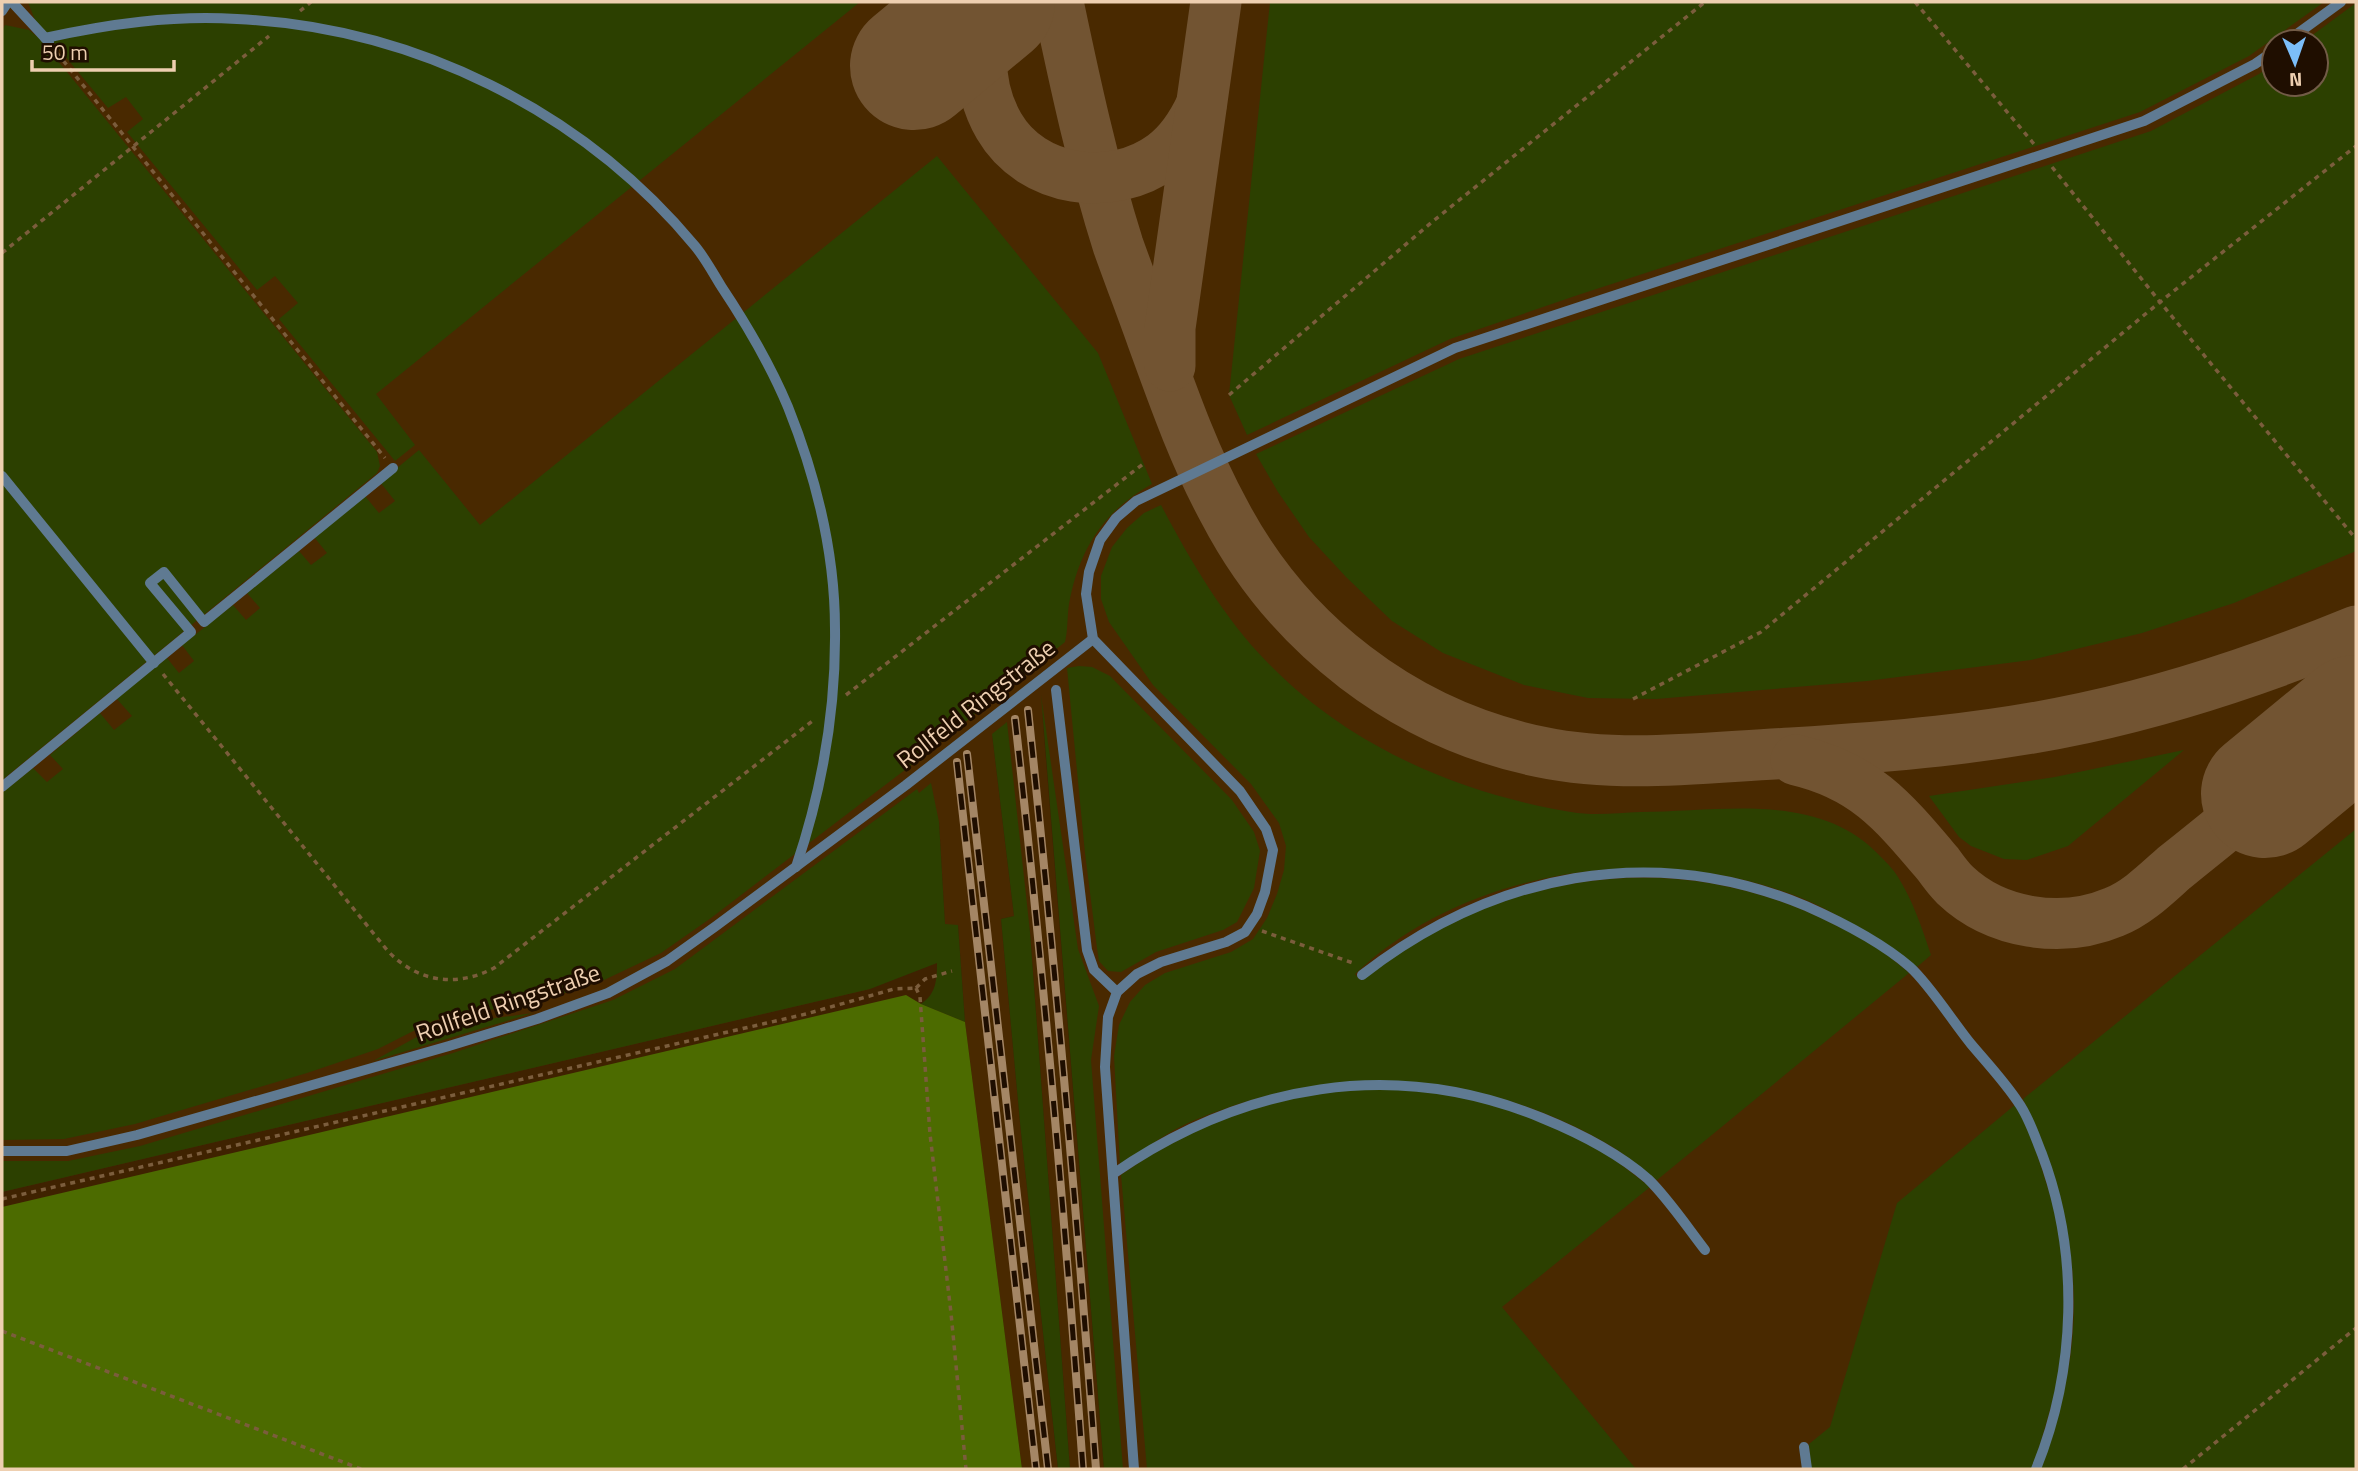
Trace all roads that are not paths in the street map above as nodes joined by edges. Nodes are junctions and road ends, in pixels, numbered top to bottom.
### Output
1 (10, 2) edge
2 (2342, 2) edge
3 (2, 11) edge
4 (2306, 28) edge
5 (2260, 61) edge
6 (393, 468) road end
7 (2, 476) edge
8 (1093, 639) junction
9 (154, 663) junction
10 (1056, 690) dead end
11 (2, 788) edge
12 (796, 867) junction
13 (1366, 971) road end
14 (1117, 992) junction
15 (2, 1151) edge
16 (1113, 1174) junction
17 (1705, 1250) dead end
18 (1804, 1447) dead end
19 (1134, 1469) edge
20 (1807, 1469) edge
21 (2036, 1469) edge

1 - 3 lane
1 - 12 lane
2 - 4 lane
5 - 8 lane
6 - 9 lane
7 - 9 lane
8 - 12 lane, Rollfeld Ringstraße
8 - 14 lane
9 - 11 lane
10 - 14 lane
12 - 15 lane, Rollfeld Ringstraße
13 - 21 lane
14 - 16 lane
16 - 17 lane
16 - 19 lane
18 - 20 lane

